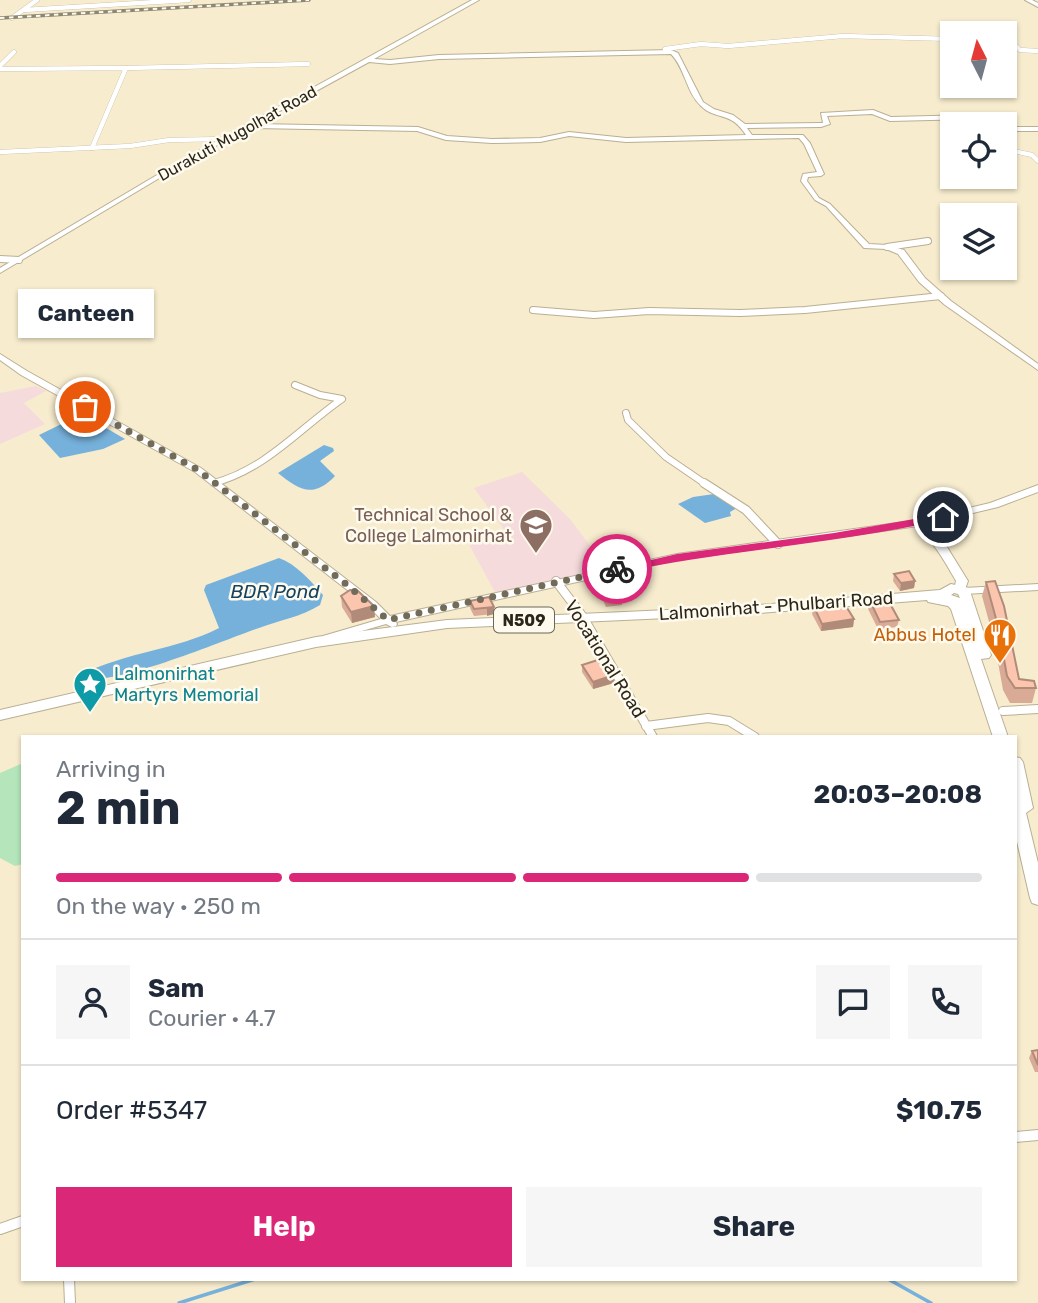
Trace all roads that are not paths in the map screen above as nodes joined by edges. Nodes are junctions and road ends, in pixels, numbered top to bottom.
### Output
1 (37, 0) edge
2 (189, 0) edge
3 (476, 0) edge
4 (1028, 0) edge
5 (1038, 5) edge
6 (24, 10) junction
7 (12, 18) dead end
8 (940, 39) edge
9 (1017, 47) edge
10 (14, 51) dead end
11 (1038, 51) edge
12 (665, 52) junction
13 (369, 60) junction
14 (308, 64) dead end
15 (0, 67) edge
16 (126, 68) junction
17 (940, 119) edge
18 (248, 126) junction
19 (745, 126) junction
20 (767, 126) junction
21 (1017, 129) edge
22 (1038, 129) edge
23 (772, 136) junction
24 (750, 137) junction
25 (224, 139) junction
26 (92, 148) junction
27 (0, 152) edge
28 (1017, 152) edge
29 (1038, 161) edge
30 (928, 241) dead end
31 (887, 247) junction
32 (0, 259) edge
33 (19, 260) junction
34 (0, 271) edge
35 (941, 296) junction
36 (533, 310) dead end
37 (3, 358) edge
38 (1038, 368) edge
39 (295, 385) dead end
40 (626, 413) dead end
41 (214, 483) junction
42 (1035, 490) edge
43 (918, 523) junction
44 (778, 544) junction
45 (556, 582) junction
46 (1038, 587) edge
47 (964, 593) junction
48 (948, 598) junction
49 (583, 617) junction
50 (388, 620) junction
51 (400, 630) junction
52 (316, 642) junction
53 (1038, 709) edge
54 (1003, 711) junction
55 (0, 715) edge
56 (646, 726) junction
57 (652, 735) edge
58 (752, 735) edge
59 (1000, 735) edge
60 (1009, 735) edge
61 (1017, 771) edge
62 (1017, 816) edge
63 (1038, 861) edge
64 (1038, 898) edge
65 (1038, 1135) edge
66 (1017, 1137) edge
67 (21, 1222) edge
68 (0, 1229) edge
69 (69, 1281) edge
70 (70, 1303) edge

1 - 6 street
2 - 6 street
3 - 13 street, Durakuti Mugolhat Road
4 - 5 street
6 - 7 street
8 - 12 street
9 - 11 street
10 - 15 street
12 - 13 street
12 - 19 street
13 - 18 street, Durakuti Mugolhat Road
14 - 16 street
15 - 16 street
16 - 26 street
17 - 20 street
18 - 24 street
18 - 25 street, Durakuti Mugolhat Road
19 - 20 street
19 - 24 street
20 - 23 street
21 - 22 street
23 - 24 street
23 - 31 street
25 - 26 street
25 - 33 street, Durakuti Mugolhat Road
26 - 27 street
28 - 29 street
30 - 31 street
31 - 35 street
32 - 33 street
33 - 34 street, Durakuti Mugolhat Road
35 - 36 street
35 - 38 street
37 - 41 street
39 - 41 street
40 - 44 street
41 - 50 street
42 - 43 main road
43 - 44 street, Vocational Road
43 - 47 main road
44 - 45 street, Vocational Road
45 - 49 street, Vocational Road
45 - 50 street, Vocational Road
46 - 47 street
47 - 48 highway, N509
47 - 54 highway
48 - 49 highway, Lalmonirhat - Phulbari Road / N509
48 - 59 highway
49 - 51 highway, Lalmonirhat - Phulbari Road / N509
49 - 56 street, Vocational Road
50 - 51 street
50 - 52 street, Vocational Road
51 - 52 highway, Lalmonirhat - Phulbari Road / N509
52 - 55 highway, N509
53 - 54 street
54 - 60 highway
56 - 57 street, Vocational Road
56 - 58 street
61 - 63 highway
62 - 64 highway
65 - 66 street
67 - 68 street
69 - 70 street

